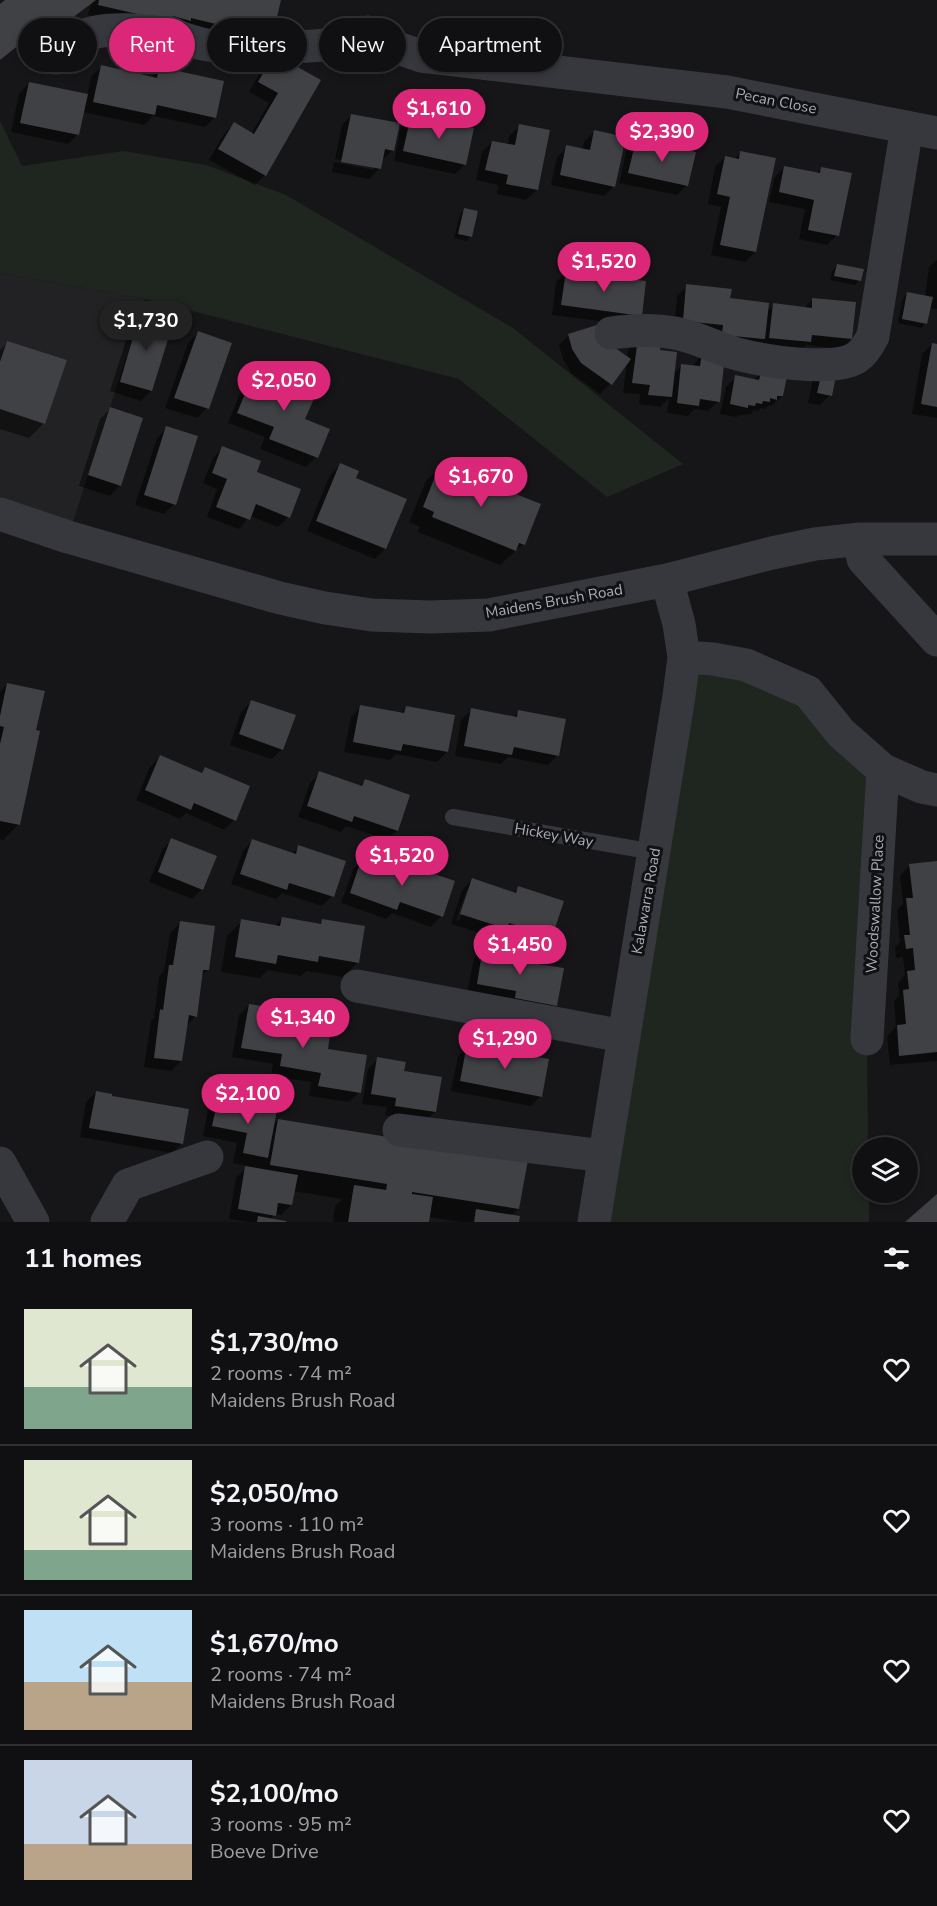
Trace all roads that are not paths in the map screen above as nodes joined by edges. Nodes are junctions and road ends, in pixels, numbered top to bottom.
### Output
1 (97, 32) edge
2 (922, 130) edge
3 (611, 333) dead end
4 (0, 514) edge
5 (860, 539) junction
6 (937, 539) edge
7 (667, 580) junction
8 (937, 640) edge
9 (684, 657) junction
10 (883, 770) junction
11 (937, 790) edge
12 (453, 817) dead end
13 (654, 852) junction
14 (357, 987) dead end
15 (623, 1036) junction
16 (867, 1039) dead end
17 (399, 1131) dead end
18 (604, 1156) junction
19 (207, 1157) dead end
20 (0, 1163) edge
21 (33, 1222) edge
22 (107, 1222) edge
23 (594, 1222) edge

1 - 2 street, Pecan Close
2 - 3 street
4 - 7 street, Maidens Brush Road
5 - 6 street, Maidens Brush Road
5 - 7 street, Maidens Brush Road
5 - 8 street
7 - 9 street, Kalawarra Road
9 - 10 street
9 - 13 street, Kalawarra Road
10 - 11 street
10 - 16 street, Woodswallow Place
12 - 13 lane, Hickey Way
13 - 15 street, Kalawarra Road
14 - 15 street
15 - 18 street, Kalawarra Road
17 - 18 street
18 - 23 street, Kalawarra Road
19 - 22 street
20 - 21 street

